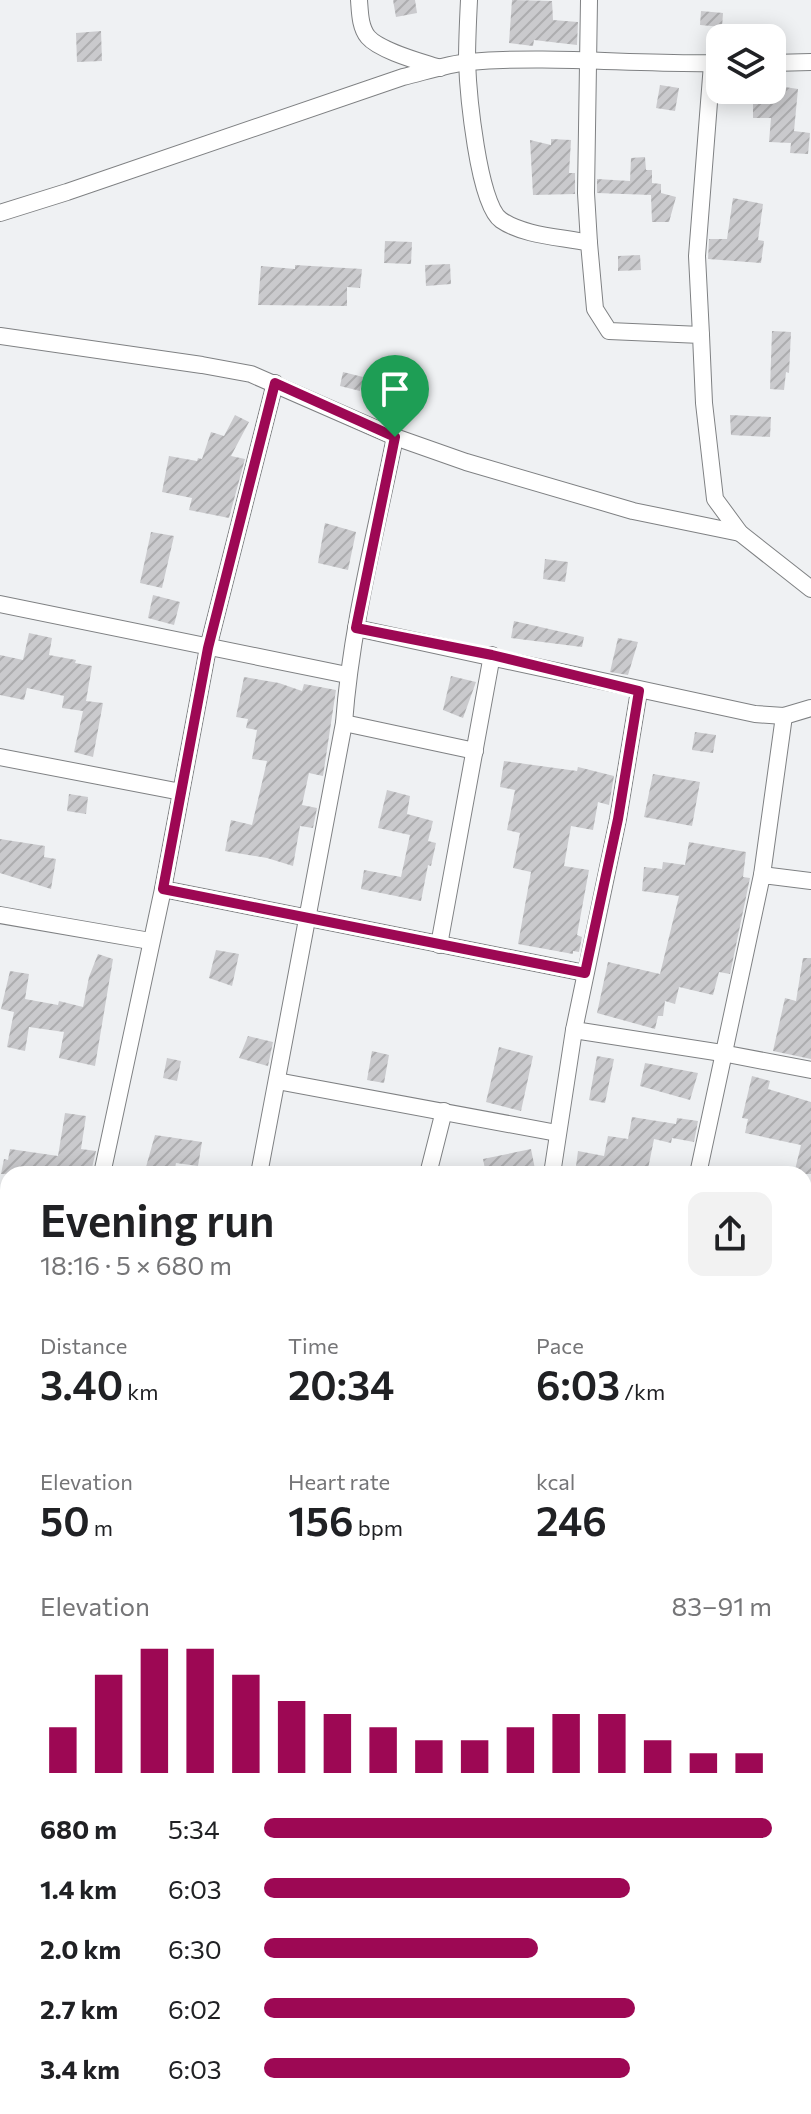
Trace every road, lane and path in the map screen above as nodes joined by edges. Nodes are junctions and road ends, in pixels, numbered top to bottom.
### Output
1 (359, 0) edge
2 (469, 0) edge
3 (589, 0) edge
4 (589, 61) junction
5 (467, 62) junction
6 (811, 62) edge
7 (786, 63) edge
8 (706, 64) edge
9 (440, 68) junction
10 (712, 104) edge
11 (0, 213) edge
12 (589, 243) junction
13 (701, 335) junction
14 (0, 336) edge
15 (275, 383) junction
16 (395, 437) junction
17 (740, 533) junction
18 (811, 589) edge
19 (0, 604) edge
20 (356, 628) junction
21 (208, 648) junction
22 (492, 655) junction
23 (347, 675) junction
24 (639, 691) junction
25 (811, 708) edge
26 (784, 716) junction
27 (344, 723) junction
28 (475, 751) junction
29 (0, 757) edge
30 (181, 792) junction
31 (762, 875) junction
32 (811, 881) edge
33 (163, 889) junction
34 (0, 915) edge
35 (306, 919) junction
36 (150, 941) junction
37 (439, 945) junction
38 (585, 973) junction
39 (574, 1030) junction
40 (722, 1053) junction
41 (811, 1070) edge
42 (277, 1081) junction
43 (444, 1111) junction
44 (557, 1133) junction
45 (104, 1166) edge
46 (261, 1166) edge
47 (430, 1166) edge
48 (553, 1166) edge
49 (700, 1166) edge

1 - 9 street
2 - 5 street
3 - 4 street
4 - 5 street
4 - 8 street
4 - 12 street
5 - 9 street
5 - 12 street
6 - 7 street
9 - 11 street
10 - 13 street
12 - 13 street
13 - 17 street
14 - 15 street
15 - 16 street
15 - 21 street
16 - 17 street
16 - 20 street
17 - 18 street
19 - 21 street
20 - 22 street
20 - 23 street
21 - 23 street
21 - 30 street
22 - 24 street
22 - 28 street
23 - 27 street
24 - 26 street
24 - 38 street
25 - 26 street
26 - 31 street
27 - 28 street
27 - 35 street
28 - 37 street
29 - 30 street
30 - 33 street
31 - 32 street
31 - 40 street
33 - 35 street
33 - 36 street
34 - 36 street
35 - 37 street
35 - 42 street
36 - 45 street
37 - 38 street
38 - 39 street
39 - 40 street
39 - 44 street
40 - 41 street
40 - 49 street
42 - 43 street
42 - 46 street
43 - 44 street
43 - 47 street
44 - 48 street

